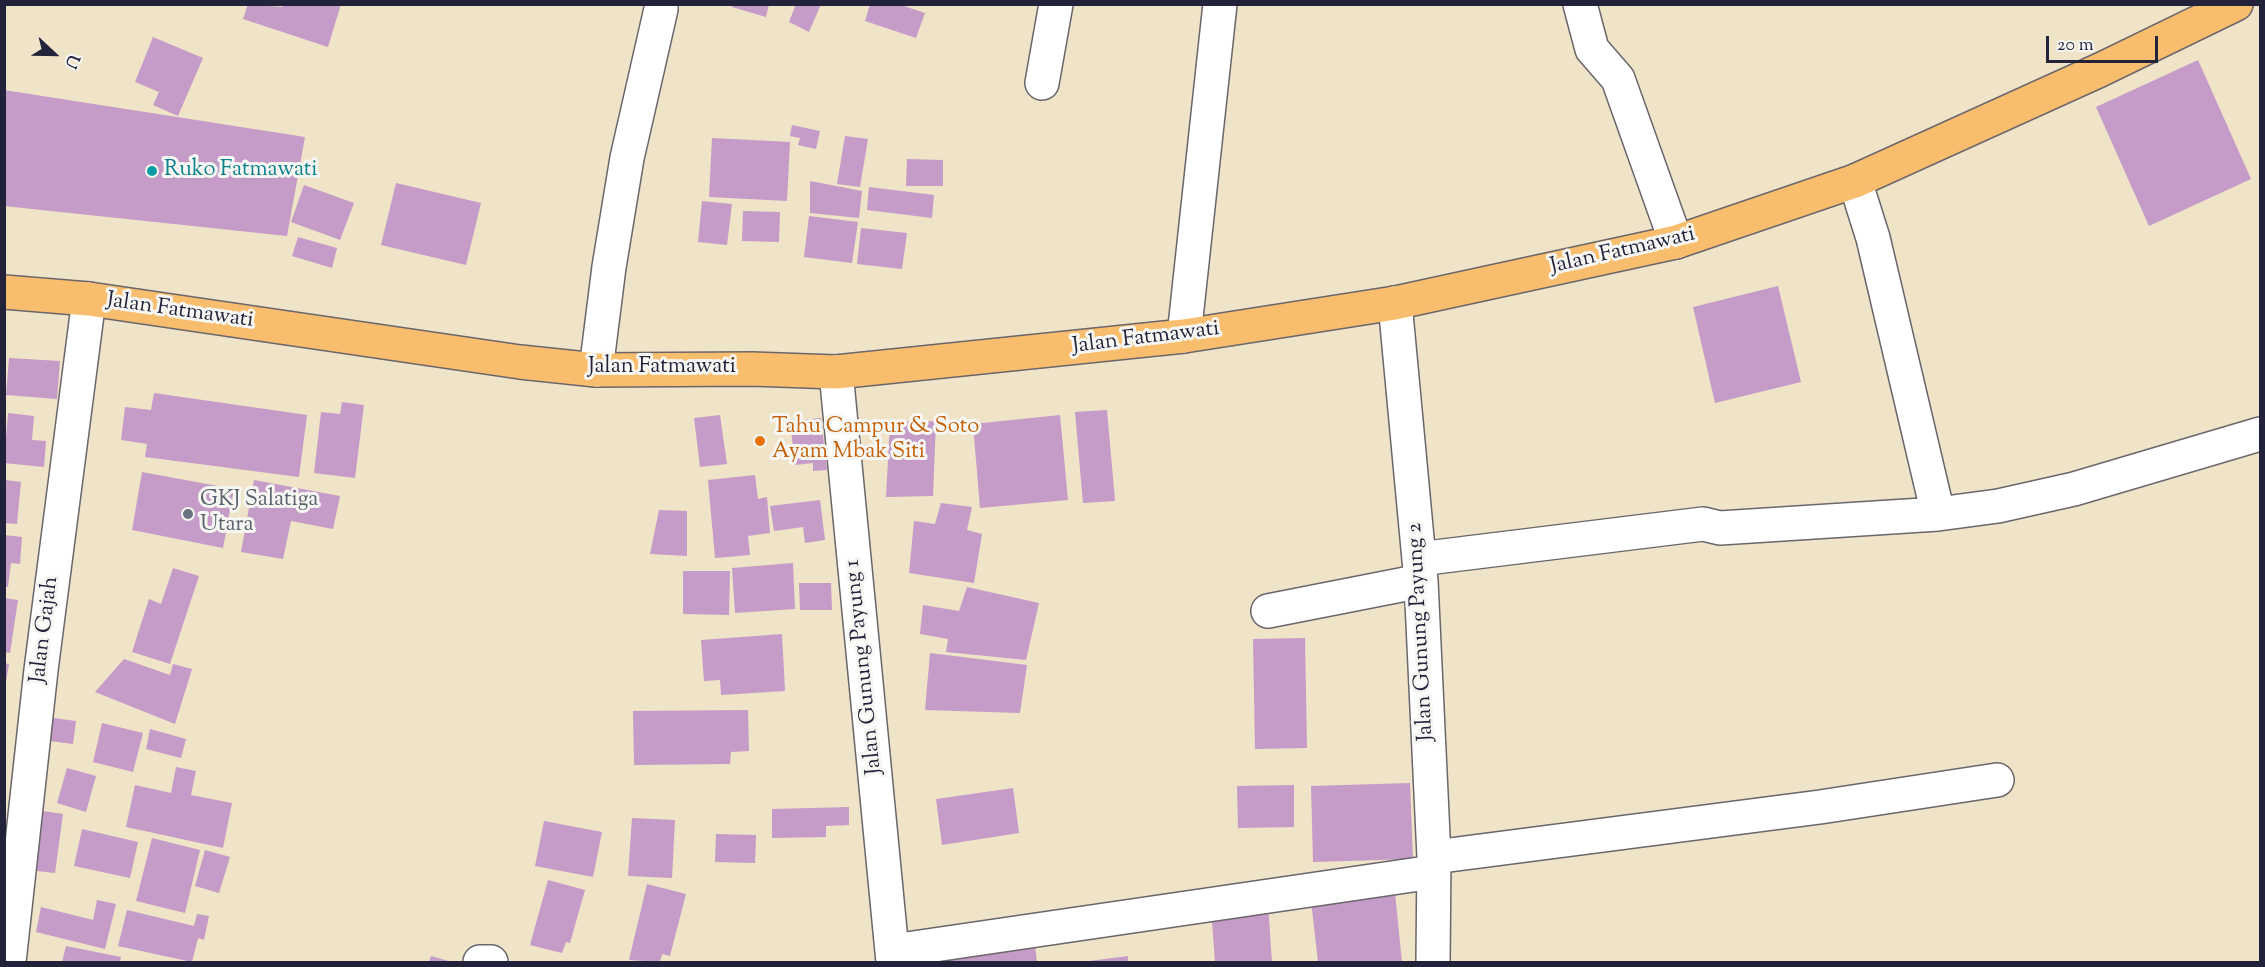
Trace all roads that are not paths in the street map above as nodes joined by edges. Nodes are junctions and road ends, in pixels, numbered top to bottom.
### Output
1 (1056, 4) edge
2 (1220, 4) edge
3 (1580, 4) edge
4 (2236, 4) edge
5 (661, 9) dead end
6 (1042, 83) dead end
7 (1855, 181) junction
8 (1676, 242) junction
9 (4, 292) edge
10 (89, 299) junction
11 (1395, 303) junction
12 (1184, 336) junction
13 (596, 370) junction
14 (836, 372) junction
15 (2260, 434) edge
16 (1938, 514) junction
17 (1420, 570) junction
18 (1268, 611) dead end
19 (1996, 780) dead end
20 (1434, 864) junction
21 (893, 957) edge
22 (9, 963) edge
23 (480, 963) edge
24 (491, 963) edge
25 (1433, 963) edge

1 - 6 street
2 - 12 street
3 - 8 street
4 - 7 main road, Jalan Fatmawati
5 - 13 street
7 - 8 main road, Jalan Fatmawati
7 - 16 street
8 - 11 main road, Jalan Fatmawati
9 - 10 main road, Jalan Fatmawati
10 - 13 main road, Jalan Fatmawati
10 - 22 street, Jalan Gajah
11 - 12 main road, Jalan Fatmawati
11 - 17 street, Jalan Gunung Payung 2
12 - 14 main road, Jalan Fatmawati
13 - 14 main road, Jalan Fatmawati
14 - 21 street, Jalan Gunung Payung 1
15 - 16 street
16 - 17 street
17 - 18 street
17 - 20 street, Jalan Gunung Payung 2
19 - 20 street
20 - 21 street
20 - 25 street, Jalan Gunung Payung 2
23 - 24 street

